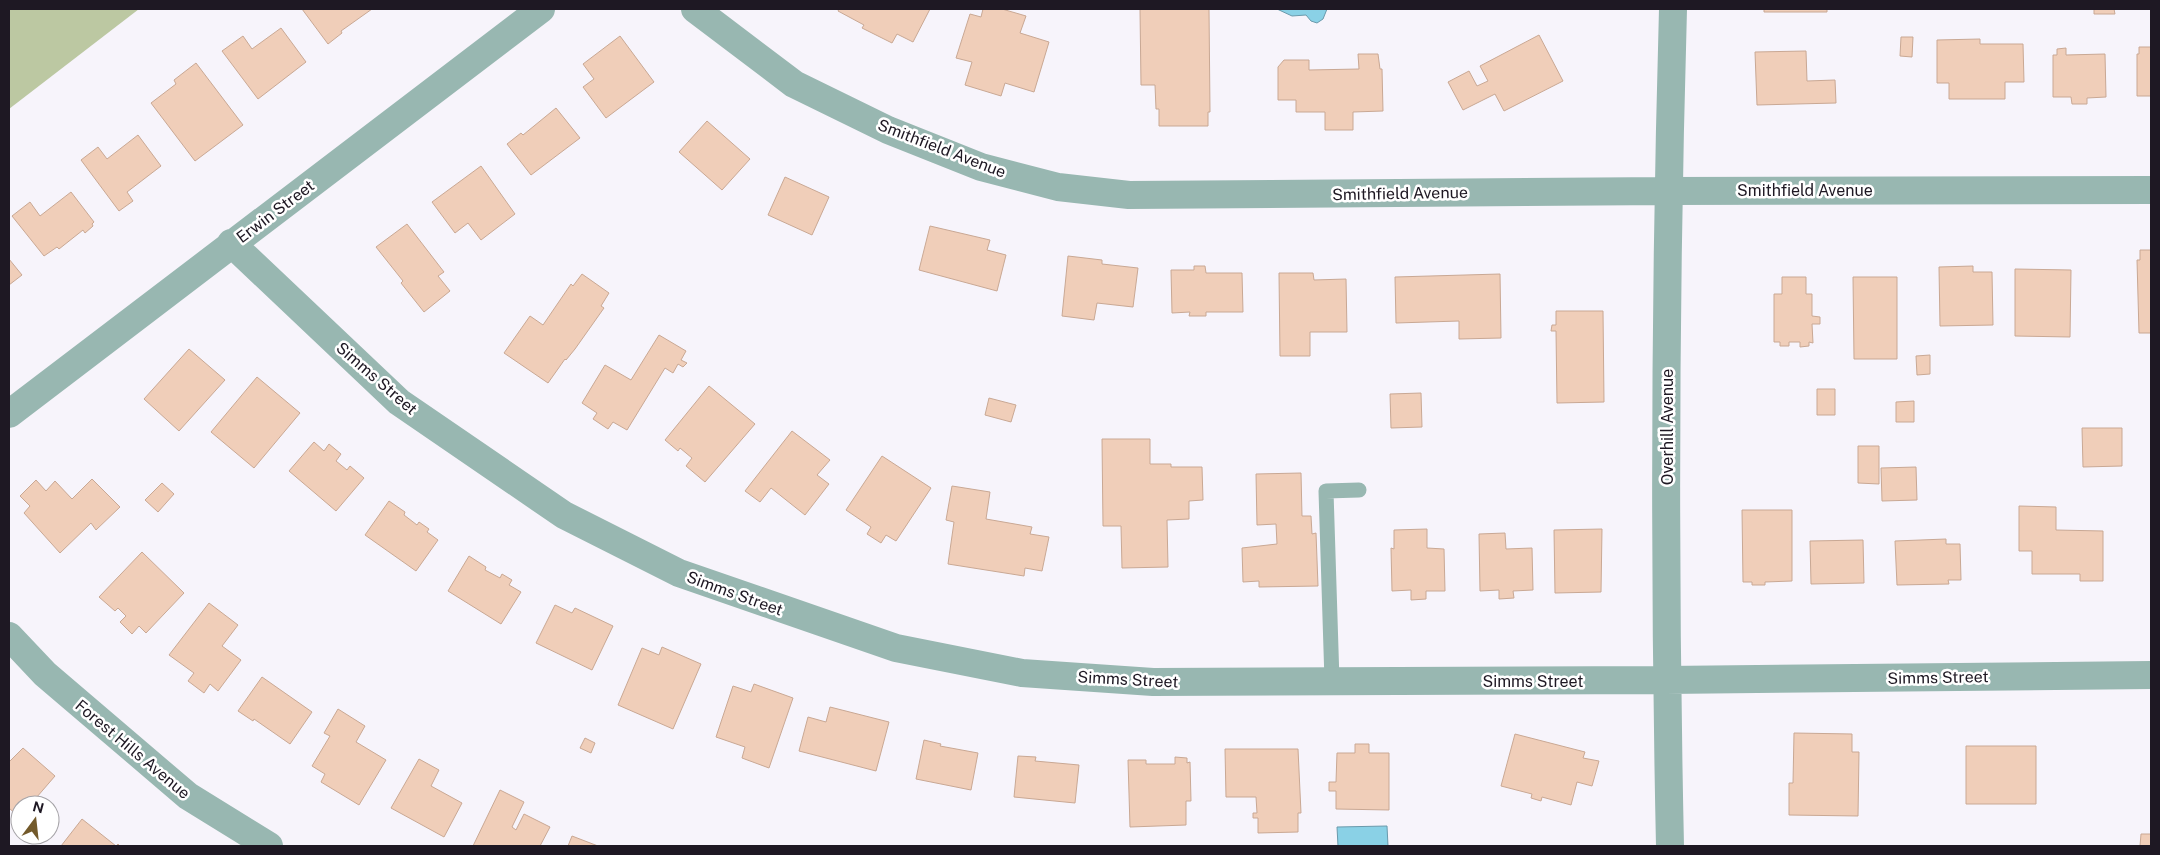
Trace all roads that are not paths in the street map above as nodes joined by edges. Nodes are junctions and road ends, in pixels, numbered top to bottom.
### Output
1 (541, 9) edge
2 (695, 9) edge
3 (1673, 9) edge
4 (1668, 190) junction
5 (2151, 190) edge
6 (232, 243) junction
7 (9, 414) edge
8 (1360, 490) dead end
9 (9, 636) edge
10 (2151, 675) edge
11 (1666, 680) junction
12 (1332, 681) junction
13 (269, 846) edge
14 (1670, 846) edge

1 - 6 street, Erwin Street
2 - 4 street, Smithfield Avenue
3 - 4 street, Overhill Avenue
4 - 5 street, Smithfield Avenue
4 - 11 street, Overhill Avenue
6 - 7 street, Erwin Street
6 - 12 street, Simms Street
8 - 12 lane
9 - 13 street, Forest Hills Avenue
10 - 11 street, Simms Street
11 - 12 street, Simms Street
11 - 14 street, Overhill Avenue

